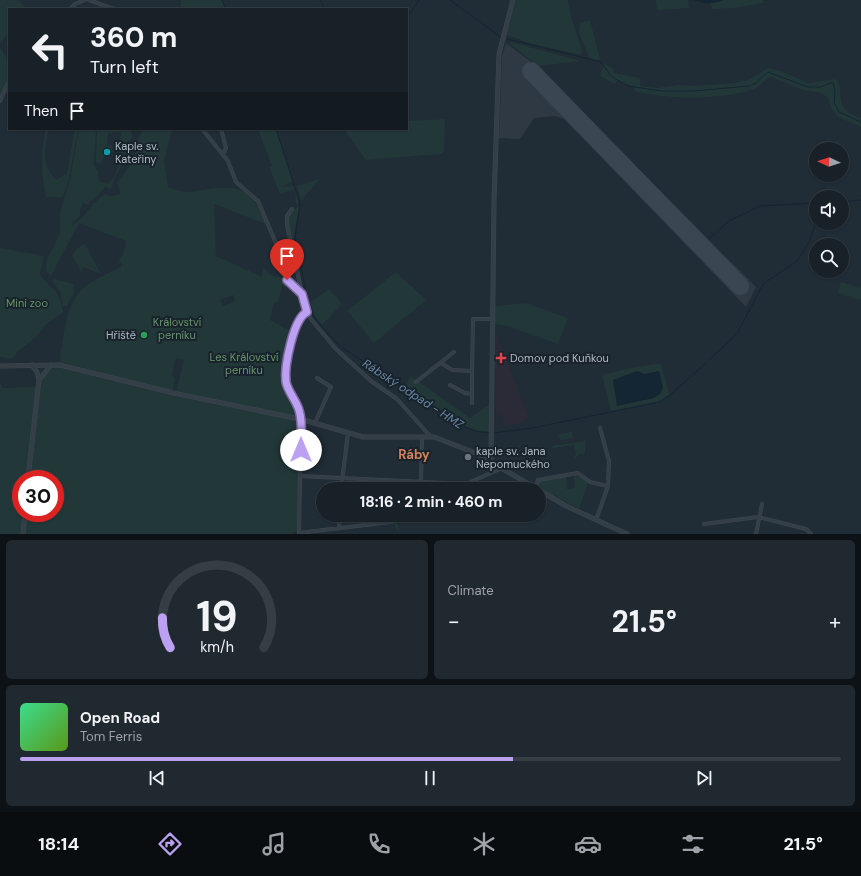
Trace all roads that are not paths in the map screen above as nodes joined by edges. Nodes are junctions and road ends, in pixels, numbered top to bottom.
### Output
1 (85, 0) edge
2 (89, 0) edge
3 (513, 0) edge
4 (71, 8) edge
5 (111, 8) edge
6 (8, 83) edge
7 (0, 101) edge
8 (203, 130) edge
9 (220, 130) edge
10 (223, 154) junction
11 (292, 209) dead end
12 (302, 294) junction
13 (307, 312) junction
14 (493, 319) junction
15 (454, 352) dead end
16 (441, 363) junction
17 (32, 365) junction
18 (52, 365) junction
19 (0, 366) edge
20 (472, 371) junction
21 (317, 378) dead end
22 (39, 380) junction
23 (416, 382) dead end
24 (450, 385) dead end
25 (472, 394) junction
26 (472, 403) dead end
27 (300, 419) junction
28 (315, 423) junction
29 (600, 428) dead end
30 (348, 433) junction
31 (430, 436) junction
32 (422, 437) junction
33 (491, 462) junction
34 (502, 468) junction
35 (29, 470) edge
36 (300, 476) junction
37 (342, 478) junction
38 (374, 480) joint
39 (342, 482) edge
40 (421, 482) joint
41 (472, 482) edge
42 (525, 482) edge
43 (538, 482) edge
44 (608, 486) junction
45 (546, 494) edge
46 (762, 504) dead end
47 (759, 518) junction
48 (596, 520) junction
49 (24, 522) edge
50 (339, 522) edge
51 (390, 522) edge
52 (376, 524) joint
53 (704, 524) dead end
54 (339, 528) junction
55 (23, 534) edge
56 (627, 534) edge
57 (756, 534) edge
58 (811, 534) edge

1 - 4 street
2 - 5 street
3 - 14 street
6 - 7 street
8 - 10 street
9 - 10 street
10 - 12 street
11 - 12 street
12 - 13 street
13 - 27 street
13 - 31 street
14 - 20 street
14 - 33 street
15 - 16 street
16 - 20 street
16 - 23 street
17 - 18 street
17 - 19 street
17 - 22 street
18 - 22 street
18 - 27 street
20 - 25 street
21 - 28 street
22 - 35 street
24 - 25 street
25 - 26 street
27 - 28 street
27 - 36 street
28 - 30 street
29 - 44 street
30 - 32 street
30 - 37 street
31 - 32 street
31 - 33 street
32 - 40 street
33 - 34 street
34 - 41 street
34 - 42 street
36 - 37 street
36 - 54 street
37 - 38 street
37 - 39 street
38 - 40 street
43 - 44 street
44 - 48 street
45 - 48 street
46 - 47 street
47 - 53 street
47 - 57 street
47 - 58 street
48 - 56 street
49 - 55 street
50 - 54 street
51 - 52 street
52 - 54 street

